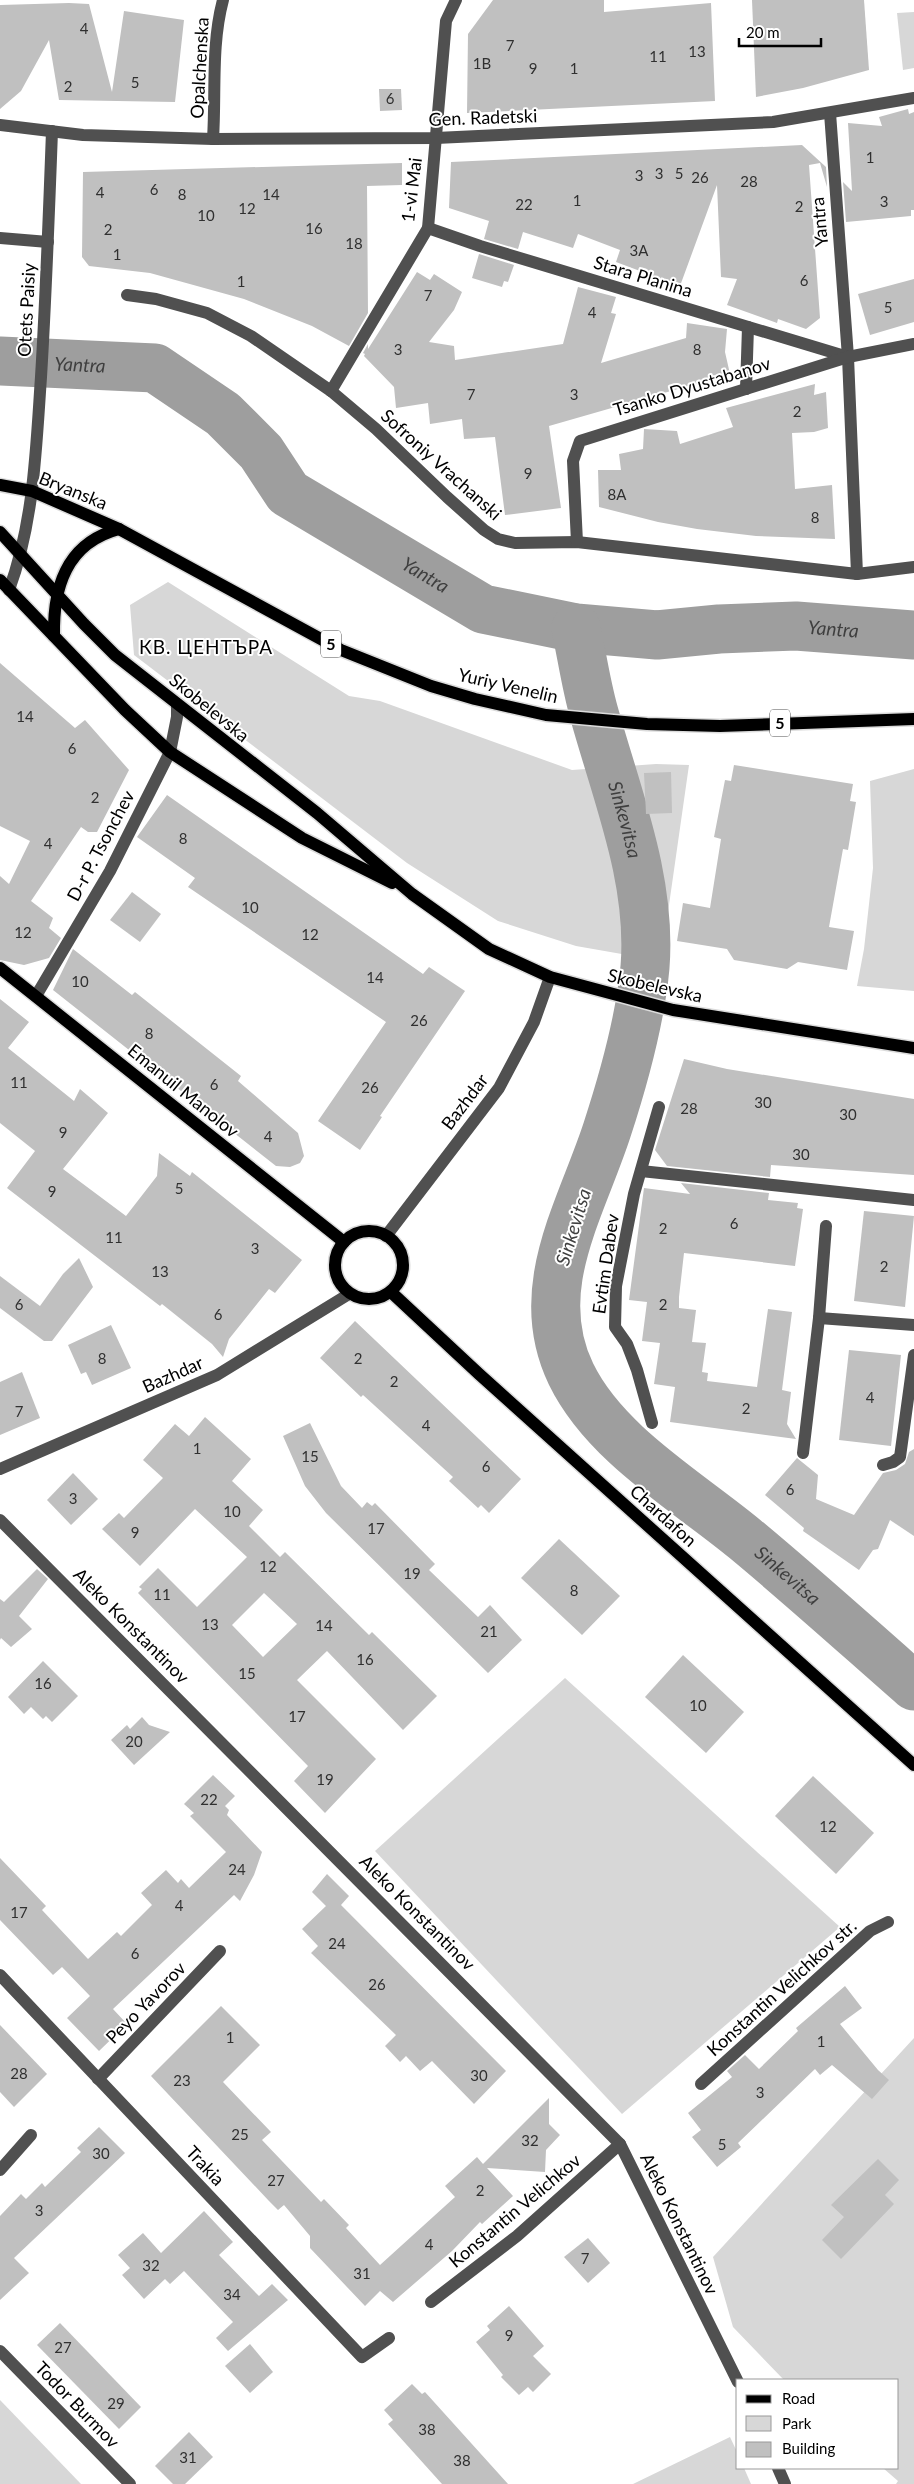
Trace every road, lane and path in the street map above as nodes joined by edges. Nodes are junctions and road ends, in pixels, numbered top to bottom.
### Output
1 (223, 0) edge
2 (456, 0) edge
3 (914, 98) edge
4 (830, 113) junction
5 (0, 125) edge
6 (52, 130) junction
7 (436, 138) junction
8 (213, 139) junction
9 (428, 228) junction
10 (0, 238) edge
11 (48, 242) junction
12 (127, 295) dead end
13 (748, 327) junction
14 (914, 344) edge
15 (848, 357) junction
16 (746, 389) junction
17 (331, 392) junction
18 (0, 485) edge
19 (32, 491) junction
20 (119, 529) junction
21 (0, 532) edge
22 (131, 535) joint
23 (577, 542) junction
24 (21, 556) junction
25 (914, 567) edge
26 (857, 574) junction
27 (0, 580) edge
28 (9, 590) junction
29 (57, 596) junction
30 (54, 636) junction
31 (177, 704) junction
32 (914, 719) edge
33 (170, 752) junction
34 (412, 894) junction
35 (0, 968) edge
36 (550, 977) junction
37 (36, 996) junction
38 (914, 1048) edge
39 (659, 1107) dead end
40 (641, 1172) junction
41 (914, 1200) edge
42 (826, 1226) dead end
43 (386, 1236) junction
44 (344, 1242) junction
45 (391, 1292) junction
46 (349, 1294) junction
47 (818, 1318) junction
48 (914, 1325) edge
49 (914, 1356) edge
50 (652, 1423) dead end
51 (803, 1453) dead end
52 (883, 1465) dead end
53 (0, 1469) edge
54 (0, 1520) edge
55 (914, 1765) edge
56 (888, 1922) dead end
57 (220, 1951) dead end
58 (0, 1975) edge
59 (98, 2079) junction
60 (701, 2084) dead end
61 (31, 2135) dead end
62 (620, 2144) junction
63 (0, 2170) edge
64 (430, 2302) dead end
65 (389, 2338) dead end
66 (0, 2350) edge
67 (737, 2379) edge
68 (778, 2469) edge
69 (130, 2484) edge
70 (785, 2484) edge

1 - 8 street, Opalchenska
2 - 7 street, 1-vi Mai
3 - 4 street, Gen. Radetski
4 - 7 street, Gen. Radetski
4 - 15 street, Yantra
5 - 6 street, Gen. Radetski
6 - 8 street, Gen. Radetski
6 - 11 street, Otets Paisiy
7 - 8 street, Gen. Radetski
7 - 9 street, 1-vi Mai
9 - 13 street, Stara Planina
9 - 17 street, 1-vi Mai
10 - 11 street
11 - 19 street, Otets Paisiy
12 - 17 street, Sofroniy Vrachanski
13 - 15 street, Stara Planina
13 - 16 street
14 - 15 street, Tsanko Dyustabanov
15 - 16 street, Tsanko Dyustabanov
15 - 26 street, Yantra
16 - 23 street, Tsanko Dyustabanov
17 - 23 street, Sofroniy Vrachanski
18 - 19 main road, Bryanska / 5
19 - 20 main road, Bryanska / 5
19 - 24 street, Otets Paisiy
20 - 22 main road, Bryanska / 5
20 - 29 main road
21 - 24 main road, Skobelevska
22 - 32 main road, Yuriy Venelin / 5
23 - 26 street, Sofroniy Vrachanski
24 - 28 street, Otets Paisiy
24 - 29 main road, Skobelevska
25 - 26 street, Sofroniy Vrachanski
27 - 28 main road, Skobelevska
28 - 30 main road, Skobelevska
29 - 30 main road
29 - 31 main road, Skobelevska
30 - 33 main road, Skobelevska
31 - 33 street, D-r P. Tsonchev
31 - 34 main road, Skobelevska
33 - 34 main road, Skobelevska
33 - 37 street, D-r P. Tsonchev
34 - 36 main road, Skobelevska
35 - 37 main road, Emanuil Manolov
36 - 38 main road, Skobelevska
36 - 43 street, Bazhdar
37 - 44 main road, Emanuil Manolov
39 - 40 street, Evtim Dabev
40 - 41 street
40 - 50 street, Evtim Dabev
42 - 47 street
43 - 44 main road
43 - 45 main road
44 - 46 main road
45 - 46 main road
45 - 55 main road, Chardafon
46 - 53 street, Bazhdar
47 - 48 street
47 - 51 street
49 - 52 street
54 - 62 street, Aleko Konstantinov
56 - 60 street, Konstantin Velichkov str.
57 - 59 street, Peyo Yavorov
58 - 59 street, Trakia
59 - 65 street, Trakia
61 - 63 street
62 - 64 street, Konstantin Velichkov
62 - 67 street, Aleko Konstantinov
66 - 69 street, Todor Burmov
68 - 70 street

